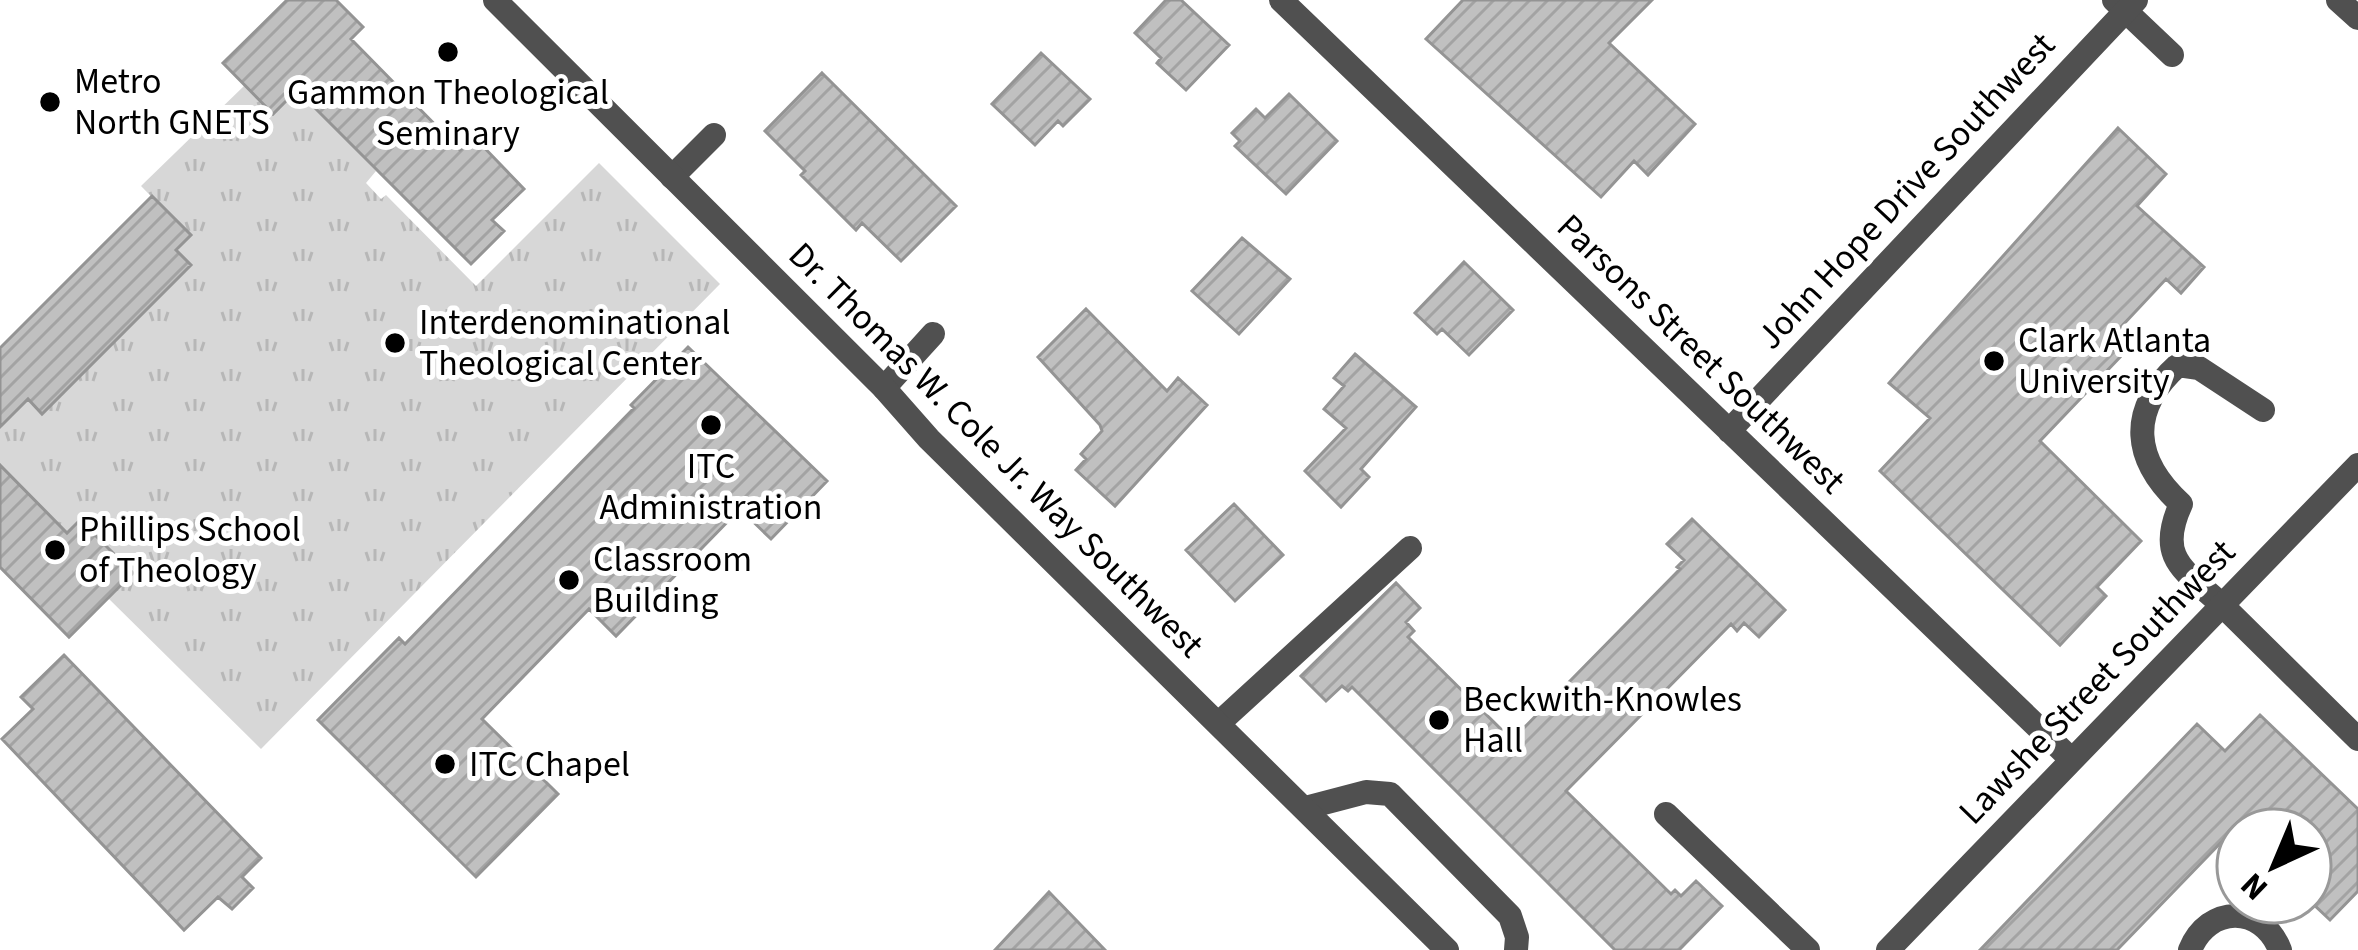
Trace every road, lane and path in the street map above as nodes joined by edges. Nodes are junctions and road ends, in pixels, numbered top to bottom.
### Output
1 (495, 0) edge
2 (2338, 0) edge
3 (1288, 2) edge
4 (2125, 4) edge
5 (2358, 18) edge
6 (2172, 55) dead end
7 (714, 135) dead end
8 (672, 177) junction
9 (934, 334) dead end
10 (884, 388) junction
11 (2263, 410) dead end
12 (1730, 431) junction
13 (2358, 465) edge
14 (1410, 548) dead end
15 (2222, 605) junction
16 (1219, 723) junction
17 (2358, 739) edge
18 (2072, 760) junction
19 (1305, 808) junction
20 (1666, 814) dead end
21 (1447, 950) edge
22 (1516, 950) edge
23 (1808, 950) edge
24 (1888, 950) edge
25 (2190, 950) edge
26 (2280, 950) edge

1 - 8 street, Dr. Thomas W. Cole Jr. Way Southwest
2 - 5 street
3 - 12 street, Parsons Street Southwest
4 - 6 street
4 - 12 street, John Hope Drive Southwest
7 - 8 street
8 - 10 street, Dr. Thomas W. Cole Jr. Way Southwest
9 - 10 street
10 - 16 street, Dr. Thomas W. Cole Jr. Way Southwest
11 - 15 street
12 - 18 street, Parsons Street Southwest
13 - 15 street, Lawshe Street Southwest
14 - 16 street
15 - 17 street
15 - 18 street, Lawshe Street Southwest
16 - 19 street, Dr. Thomas W. Cole Jr. Way Southwest
18 - 24 street, Lawshe Street Southwest
19 - 21 street, Dr. Thomas W. Cole Jr. Way Southwest
19 - 22 street
20 - 23 street
25 - 26 street

